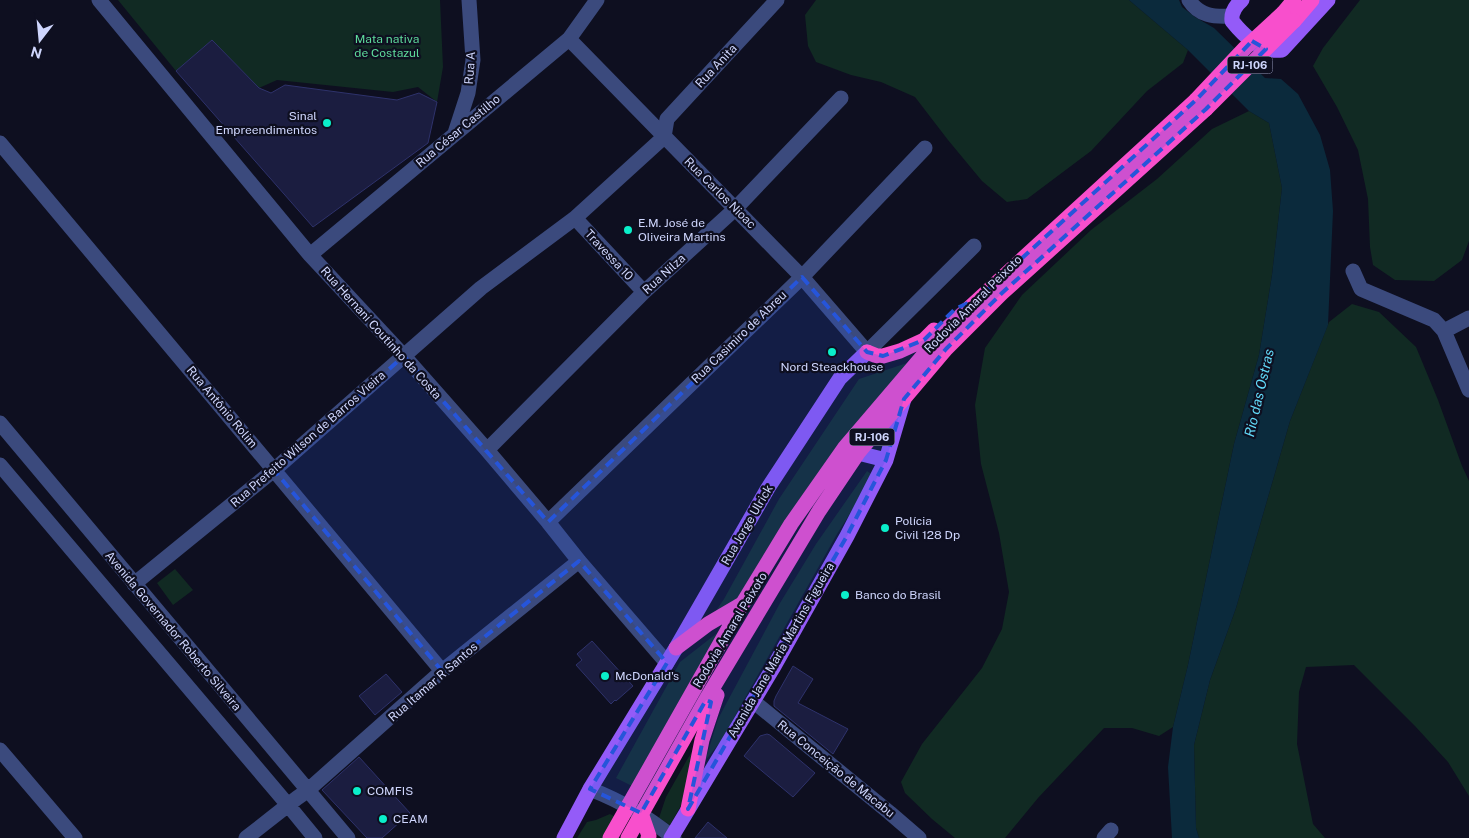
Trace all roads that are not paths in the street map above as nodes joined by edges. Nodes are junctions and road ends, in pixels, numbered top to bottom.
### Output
1 (99, 0) edge
2 (469, 0) edge
3 (597, 0) edge
4 (777, 0) edge
5 (1189, 0) edge
6 (1242, 0) edge
7 (1294, 0) edge
8 (1312, 0) edge
9 (1328, 0) edge
10 (1231, 16) junction
11 (1289, 17) junction
12 (569, 39) junction
13 (841, 98) dead end
14 (1201, 104) junction
15 (455, 133) junction
16 (664, 137) junction
17 (0, 143) edge
18 (925, 148) dead end
19 (735, 209) junction
20 (575, 218) junction
21 (974, 246) dead end
22 (310, 255) junction
23 (1353, 271) dead end
24 (802, 277) junction
25 (644, 292) junction
26 (978, 299) junction
27 (1469, 318) edge
28 (1444, 331) junction
29 (867, 352) junction
30 (404, 356) junction
31 (1469, 390) edge
32 (904, 399) junction
33 (0, 423) edge
34 (487, 450) junction
35 (858, 453) junction
36 (886, 460) junction
37 (0, 465) edge
38 (274, 470) junction
39 (548, 522) junction
40 (579, 561) junction
41 (134, 584) junction
42 (743, 603) junction
43 (676, 648) junction
44 (732, 656) junction
45 (667, 663) junction
46 (442, 672) junction
47 (753, 700) junction
48 (0, 750) edge
49 (590, 789) junction
50 (307, 791) junction
51 (288, 804) junction
52 (628, 806) junction
53 (688, 810) junction
54 (641, 813) junction
55 (76, 838) edge
56 (246, 838) edge
57 (315, 838) edge
58 (348, 838) edge
59 (564, 838) edge
60 (610, 838) edge
61 (628, 838) edge
62 (648, 838) edge
63 (673, 838) edge
64 (919, 838) edge

1 - 22 street, Rua Hernani Coutinho da Costa
2 - 15 street, Rua A
3 - 12 street, Rua César Castilho
4 - 16 street, Rua Anita
5 - 10 street
6 - 10 main road
7 - 11 highway, Rodovia Amaral Peixoto / RJ-106
8 - 11 highway, Rodovia Amaral Peixoto / RJ-106
9 - 10 main road
11 - 14 highway, Rodovia Amaral Peixoto / RJ-106, bridge
12 - 15 street, Rua César Castilho
12 - 16 street, Rua Carlos Nioac
13 - 19 street, Rua Nilza
14 - 26 highway, Rodovia Amaral Peixoto / RJ-106
14 - 32 highway, Rodovia Amaral Peixoto / RJ-106
15 - 22 street, Rua César Castilho
16 - 19 street, Rua Carlos Nioac
16 - 20 street, Rua Prefeito Wilson de Barros Vieira
17 - 38 street, Rua Antônio Rolim
18 - 24 street, Rua Casimiro de Abreu
19 - 24 street, Rua Carlos Nioac
19 - 25 street, Rua Nilza
20 - 25 street, Travessa 10
20 - 30 street, Rua Prefeito Wilson de Barros Vieira
21 - 29 street, Rua Jorge Ulrick
22 - 30 street, Rua Hernani Coutinho da Costa
23 - 28 street
24 - 29 street, Rua Carlos Nioac
24 - 39 street, Rua Casimiro de Abreu
25 - 34 street, Rua Nilza
26 - 29 highway
26 - 42 highway, Rodovia Amaral Peixoto / RJ-106
27 - 28 street
28 - 31 street
29 - 43 main road, Rua Jorge Ulrick
30 - 34 street, Rua Hernani Coutinho da Costa
30 - 38 street, Rua Prefeito Wilson de Barros Vieira
32 - 35 highway, Rodovia Amaral Peixoto / RJ-106
32 - 36 main road, Avenida Jane Maria Martins Figueira
33 - 41 street, Avenida Governador Roberto Silveira
34 - 39 street, Rua Hernani Coutinho da Costa
35 - 36 main road
35 - 44 highway, Rodovia Amaral Peixoto / RJ-106
36 - 47 main road, Avenida Jane Maria Martins Figueira
37 - 51 street, Avenida Governador Roberto Silveira
38 - 41 street, Rua Prefeito Wilson de Barros Vieira
38 - 46 street, Rua Antônio Rolim
39 - 40 street, Rua Hernani Coutinho da Costa
40 - 45 street, Rua Hernani Coutinho da Costa
40 - 46 street, Rua Itamar R Santos
41 - 50 street, Avenida Governador Roberto Silveira
42 - 43 highway
42 - 52 highway, Rodovia Amaral Peixoto / RJ-106
43 - 45 main road, Rua Jorge Ulrick
44 - 53 highway
44 - 54 highway, Rodovia Amaral Peixoto / RJ-106
45 - 49 main road, Rua Jorge Ulrick
46 - 50 street, Rua Itamar R Santos
47 - 53 main road, Avenida Jane Maria Martins Figueira
47 - 64 street, Rua Conceição de Macabu
48 - 55 street
49 - 52 street
49 - 59 main road, Rua Jorge Ulrick
50 - 51 street, Rua Itamar R Santos
50 - 58 street, Avenida Governador Roberto Silveira
51 - 56 street, Rua Itamar R Santos
51 - 57 street, Avenida Governador Roberto Silveira
52 - 54 street
52 - 60 highway, Rodovia Amaral Peixoto / RJ-106
53 - 63 main road, Avenida Jane Maria Martins Figueira
54 - 61 highway, Rodovia Amaral Peixoto / RJ-106
54 - 62 highway
54 - 63 street

